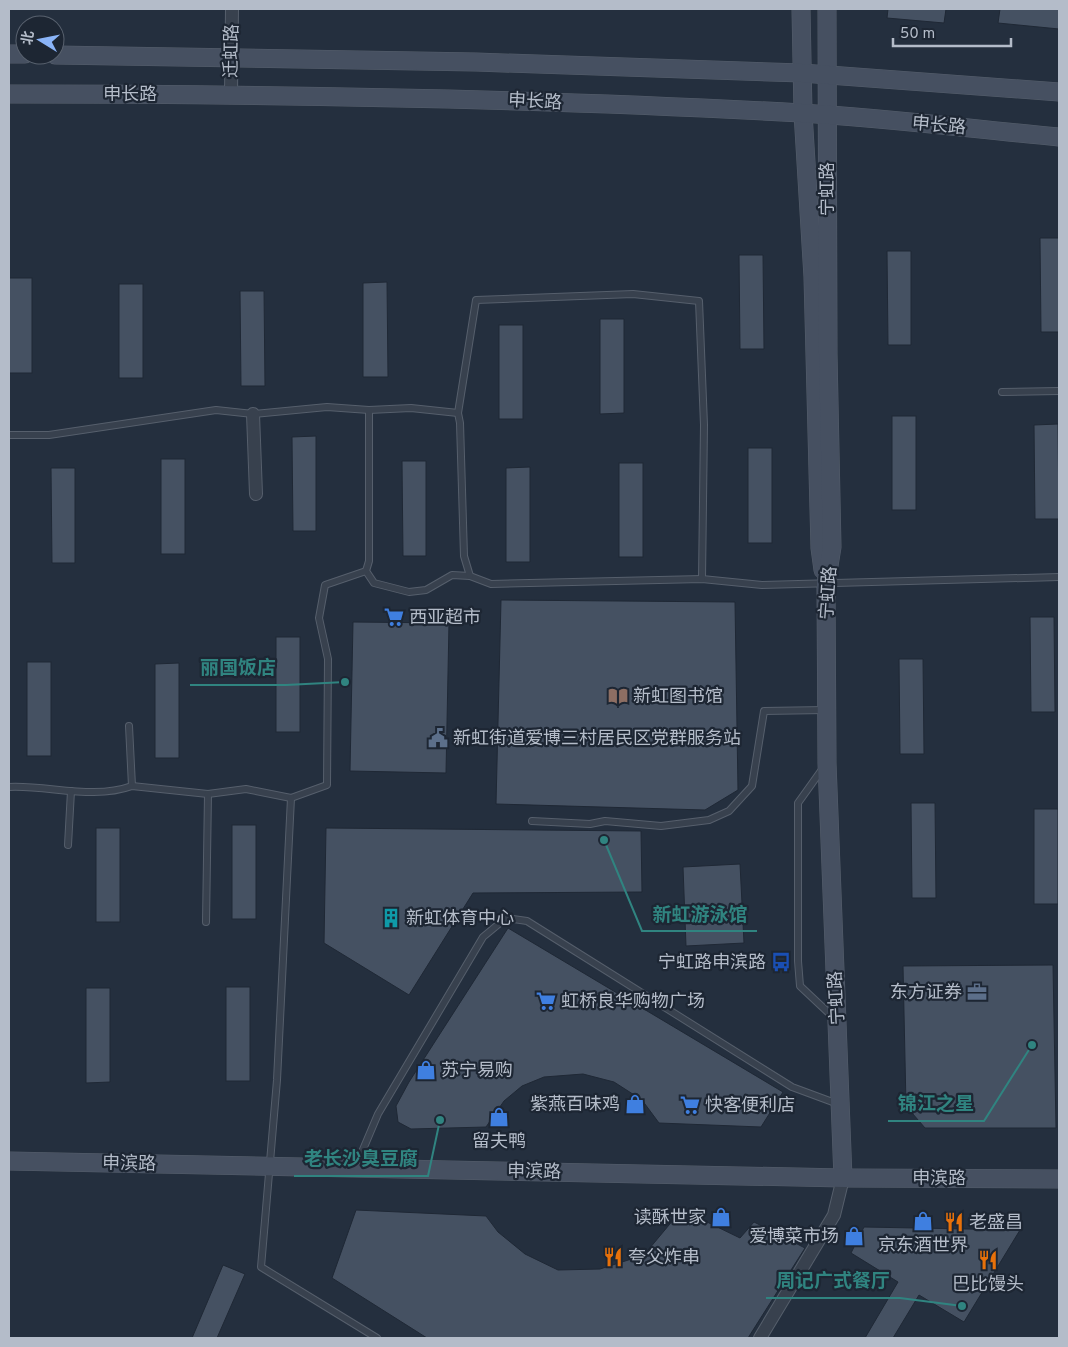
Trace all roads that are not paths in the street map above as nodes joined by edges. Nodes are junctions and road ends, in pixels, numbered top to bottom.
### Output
1 (232, 9) edge
2 (801, 9) edge
3 (827, 9) edge
4 (65, 55) edge
5 (232, 58) junction
6 (802, 73) junction
7 (827, 75) junction
8 (1059, 92) edge
9 (9, 94) edge
10 (231, 94) junction
11 (803, 113) junction
12 (826, 115) junction
13 (1059, 137) edge
14 (1059, 391) edge
15 (1002, 392) dead end
16 (369, 410) junction
17 (458, 412) junction
18 (253, 414) junction
19 (9, 435) edge
20 (256, 494) dead end
21 (366, 571) junction
22 (470, 576) junction
23 (1059, 578) edge
24 (702, 579) junction
25 (826, 584) junction
26 (826, 710) junction
27 (129, 726) dead end
28 (827, 763) junction
29 (132, 786) junction
30 (9, 787) edge
31 (71, 791) junction
32 (208, 794) junction
33 (291, 798) junction
34 (532, 821) dead end
35 (68, 845) dead end
36 (206, 922) dead end
37 (836, 1020) junction
38 (841, 1105) junction
39 (9, 1161) edge
40 (269, 1166) junction
41 (356, 1168) junction
42 (843, 1178) junction
43 (1059, 1179) edge
44 (377, 1338) edge
45 (760, 1338) edge

1 - 5 street, 迁虹路
2 - 6 main road
3 - 7 main road, 宁虹路
4 - 5 main road, 申长路
5 - 6 main road, 申长路
5 - 10 street, 迁虹路
6 - 7 main road, 申长路
6 - 11 main road
7 - 8 main road, 申长路
7 - 12 main road, 宁虹路
9 - 10 main road, 申长路
10 - 11 main road, 申长路
11 - 12 main road, 申长路
11 - 25 main road
12 - 13 main road, 申长路
12 - 25 main road, 宁虹路
14 - 15 lane
16 - 17 lane
16 - 18 lane
16 - 21 lane
17 - 22 lane
17 - 24 lane
18 - 19 lane
18 - 20 street
21 - 22 lane
21 - 33 lane
22 - 24 lane
23 - 25 lane
24 - 25 lane
25 - 26 main road, 宁虹路
26 - 28 main road, 宁虹路
26 - 34 lane
27 - 29 lane
28 - 37 main road, 宁虹路
28 - 37 lane
29 - 31 lane
29 - 32 lane
30 - 31 lane
31 - 35 lane
32 - 33 lane
32 - 36 lane
33 - 40 lane
37 - 38 main road, 宁虹路
38 - 41 lane
38 - 42 main road, 宁虹路
39 - 40 main road, 申滨路
40 - 41 main road, 申滨路
40 - 44 lane
41 - 42 main road, 申滨路
42 - 43 main road, 申滨路
42 - 45 street

